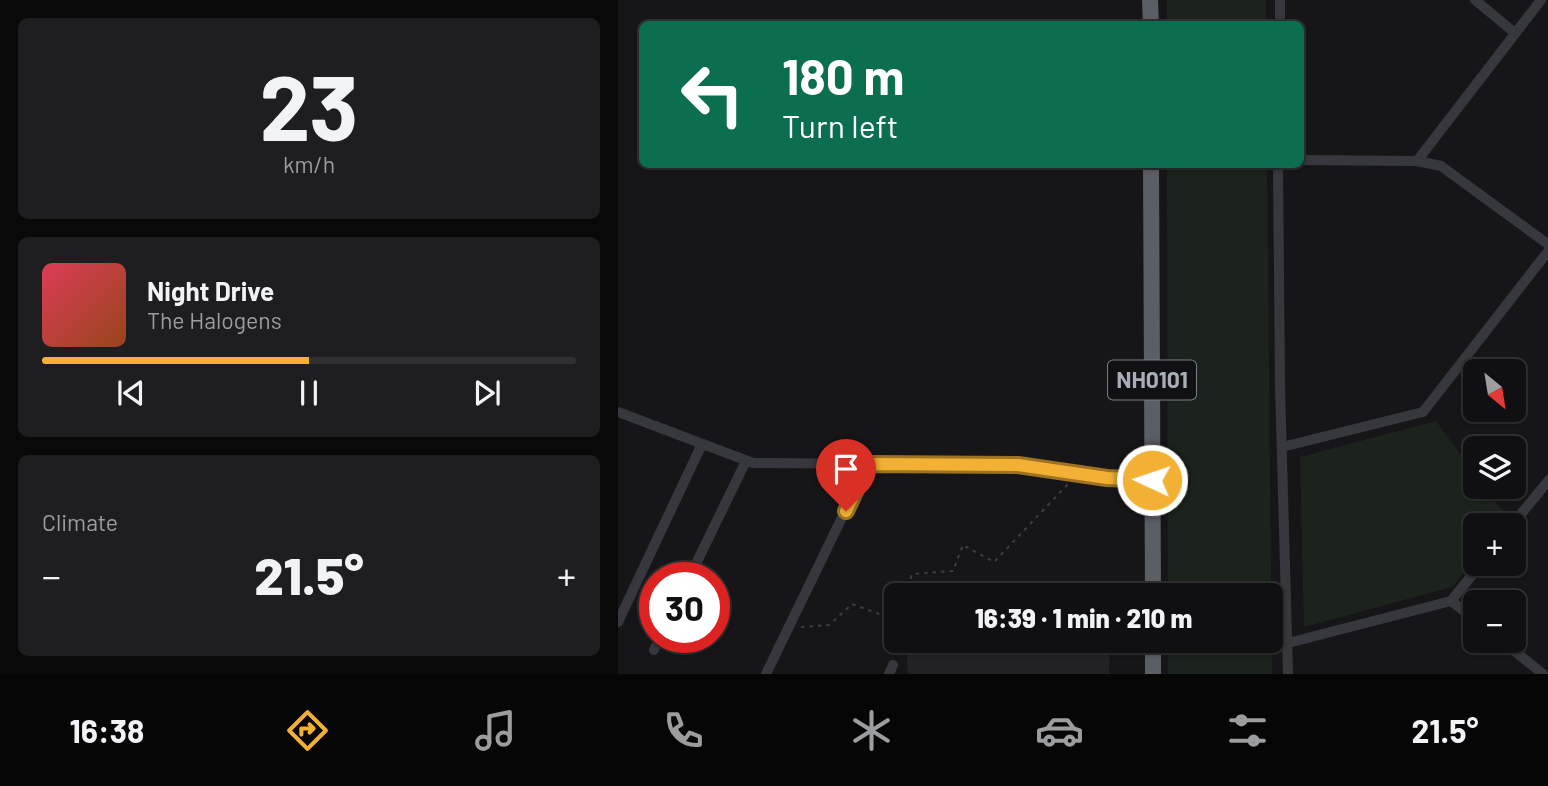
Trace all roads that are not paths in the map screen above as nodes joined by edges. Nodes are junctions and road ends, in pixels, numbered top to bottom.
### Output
1 (1150, 0) edge
2 (1280, 0) edge
3 (1475, 0) edge
4 (1541, 0) edge
5 (1151, 21) edge
6 (1280, 21) edge
7 (1515, 33) junction
8 (1304, 160) edge
9 (1417, 161) junction
10 (1151, 168) edge
11 (1278, 168) edge
12 (1548, 248) edge
13 (618, 412) edge
14 (702, 444) junction
15 (1282, 447) junction
16 (746, 461) junction
17 (868, 464) junction
18 (1152, 480) junction
19 (1548, 480) edge
20 (1522, 513) edge
21 (697, 562) edge
22 (1471, 576) edge
23 (1153, 583) edge
24 (1451, 601) junction
25 (1463, 610) edge
26 (618, 622) edge
27 (1288, 643) junction
28 (1153, 653) edge
29 (1517, 653) edge
30 (766, 674) edge
31 (1153, 674) edge
32 (1288, 674) edge
33 (1543, 674) edge

1 - 5 highway
2 - 6 street
3 - 7 street
4 - 7 street
7 - 9 street
8 - 9 street
9 - 12 street
10 - 18 highway, NH0101
11 - 15 street
12 - 15 street
13 - 14 street
14 - 16 street
14 - 26 street
15 - 27 street
16 - 17 street
16 - 21 street
17 - 18 street
17 - 30 street
18 - 23 highway, NH0101
19 - 20 street
22 - 24 street
24 - 25 street
24 - 27 street
27 - 32 street
28 - 31 highway
29 - 33 street

